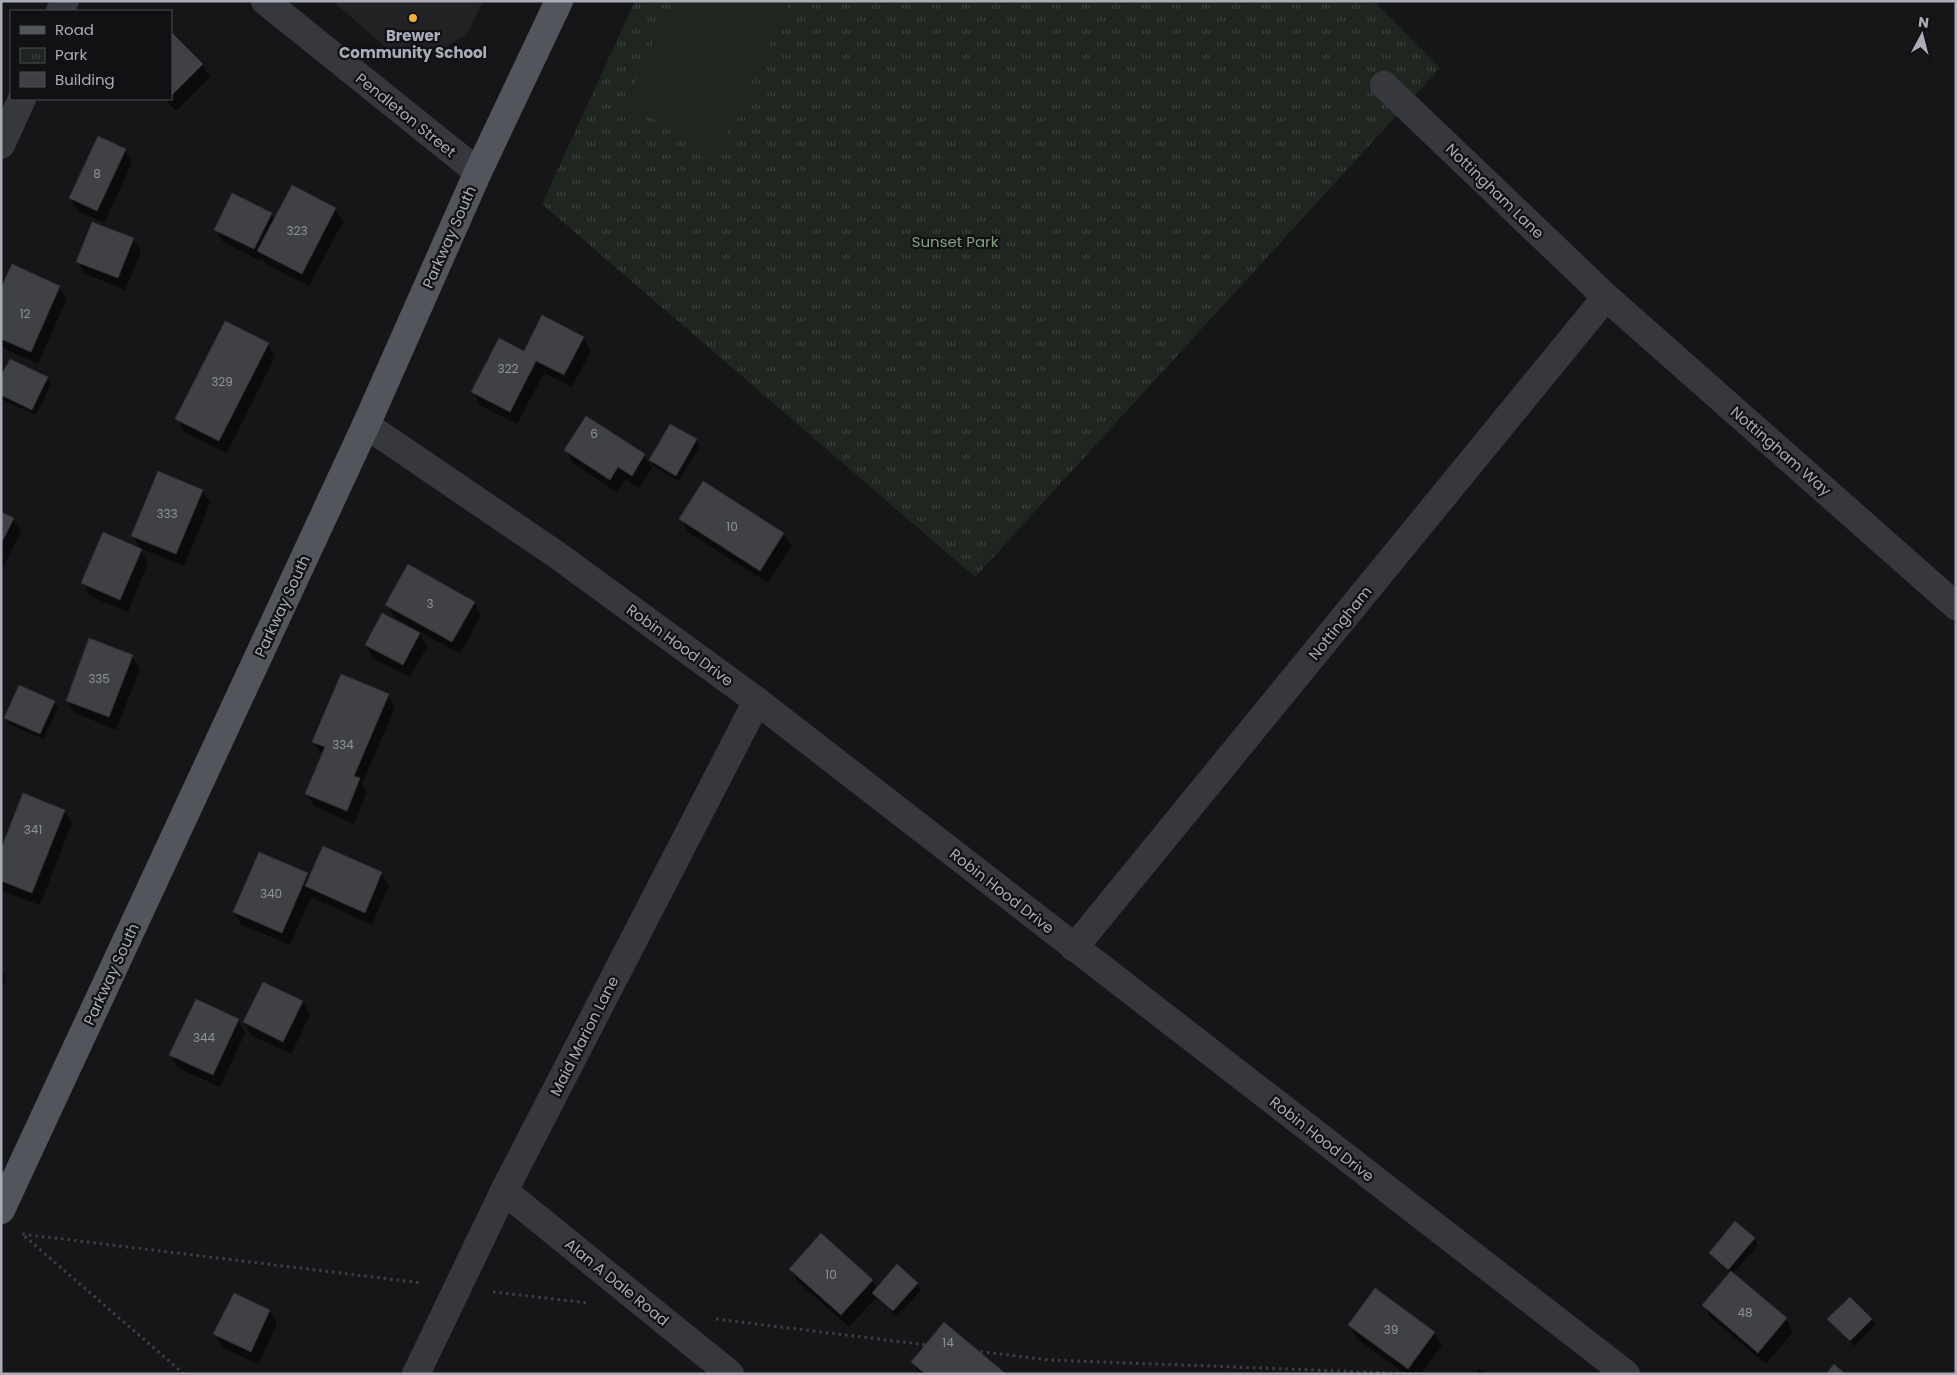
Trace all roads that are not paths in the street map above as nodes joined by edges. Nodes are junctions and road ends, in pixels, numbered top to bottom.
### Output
1 (265, 1) edge
2 (559, 1) edge
3 (1384, 85) dead end
4 (22, 100) edge
5 (1, 145) edge
6 (478, 172) junction
7 (1606, 297) junction
8 (366, 425) junction
9 (1956, 606) edge
10 (758, 701) junction
11 (1074, 948) junction
12 (504, 1191) junction
13 (1, 1210) edge
14 (416, 1374) edge
15 (730, 1374) edge
16 (1626, 1374) edge

1 - 6 street, Pendleton Street
2 - 6 main road, Parkway South
3 - 7 street, Nottingham Lane
4 - 5 street
6 - 8 main road, Parkway South
7 - 9 street, Nottingham Way
7 - 11 street, Nottingham
8 - 10 street, Robin Hood Drive
8 - 13 main road, Parkway South
10 - 11 street, Robin Hood Drive
10 - 12 street, Maid Marion Lane
11 - 16 street, Robin Hood Drive
12 - 14 street, Maid Marion Lane
12 - 15 street, Alan A Dale Road

